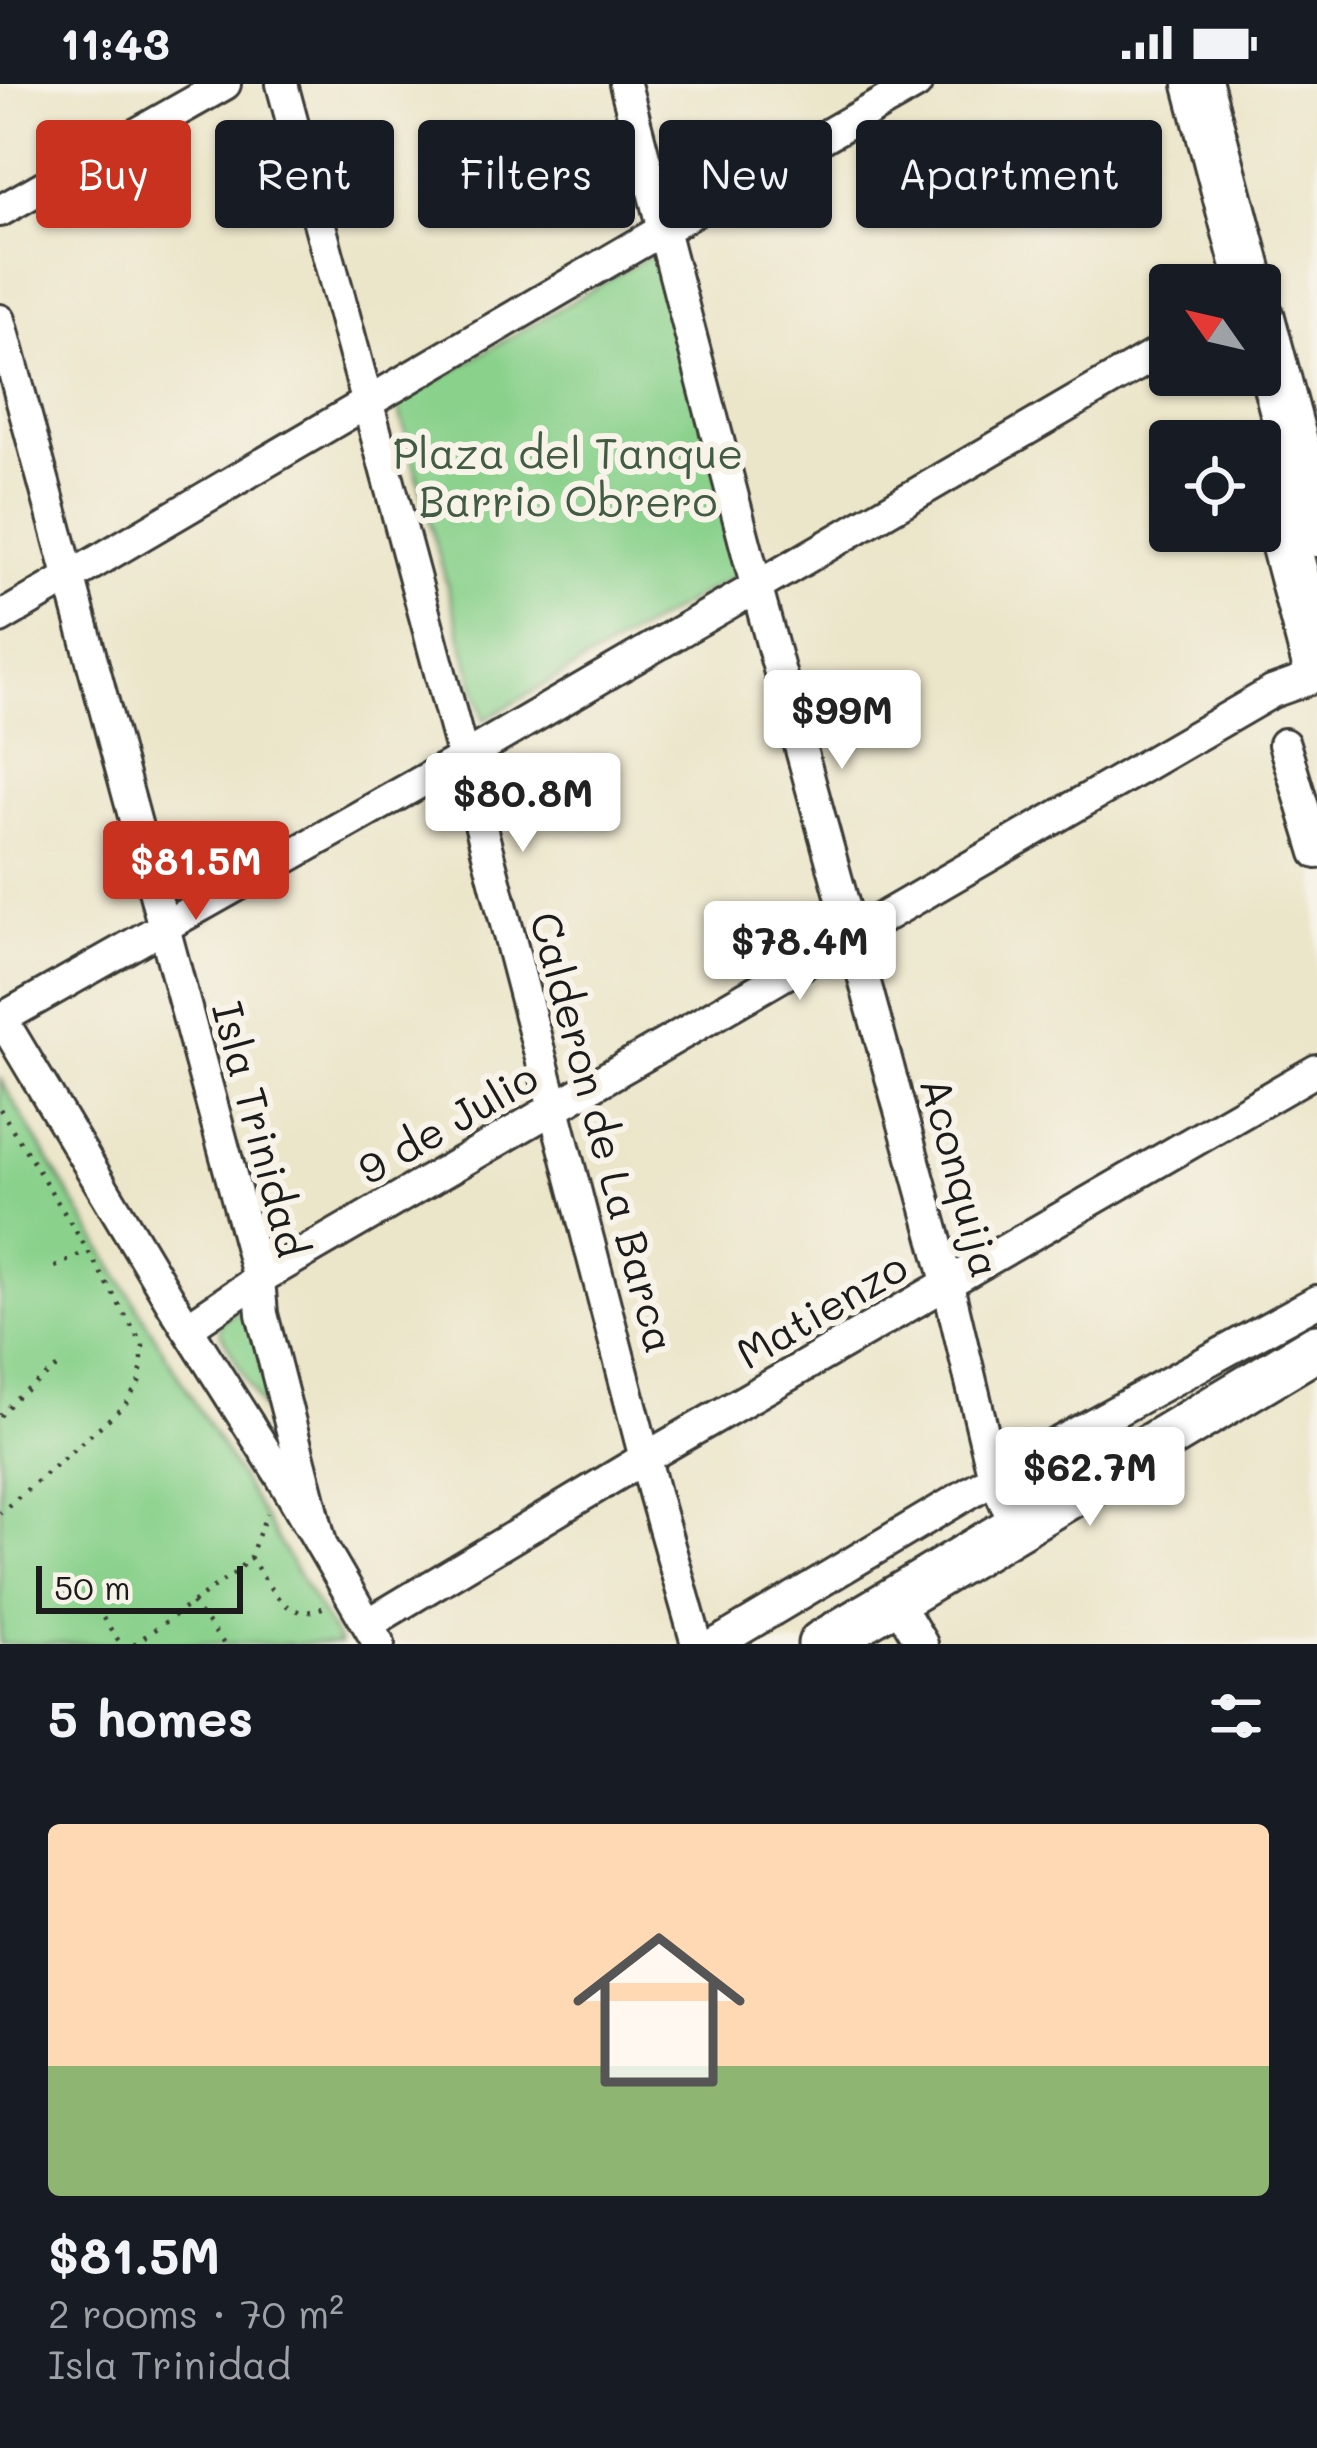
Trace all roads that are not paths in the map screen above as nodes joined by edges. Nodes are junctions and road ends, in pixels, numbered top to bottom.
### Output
1 (225, 84) edge
2 (282, 84) edge
3 (625, 84) edge
4 (916, 84) edge
5 (1167, 84) edge
6 (1198, 84) edge
7 (832, 132) edge
8 (659, 209) edge
9 (0, 211) edge
10 (662, 228) edge
11 (664, 228) edge
12 (1213, 264) edge
13 (1245, 264) edge
14 (0, 320) edge
15 (1149, 358) edge
16 (1281, 396) edge
17 (369, 403) junction
18 (1281, 528) edge
19 (1316, 528) edge
20 (70, 577) junction
21 (757, 589) junction
22 (0, 618) edge
23 (1317, 665) edge
24 (1317, 676) edge
25 (1284, 744) dead end
26 (464, 758) junction
27 (1317, 854) edge
28 (164, 929) junction
29 (852, 934) junction
30 (1, 1017) edge
31 (1317, 1070) edge
32 (555, 1108) junction
33 (259, 1280) junction
34 (948, 1285) junction
35 (1317, 1301) edge
36 (187, 1328) junction
37 (1317, 1347) edge
38 (645, 1458) junction
39 (994, 1478) junction
40 (1016, 1526) junction
41 (321, 1544) junction
42 (896, 1599) junction
43 (373, 1634) edge
44 (697, 1644) edge
45 (716, 1644) edge
46 (821, 1644) edge
47 (922, 1644) edge

1 - 9 street
2 - 17 street, Calderon de La Barca
3 - 8 street, Aconquija
4 - 7 street
5 - 12 main road
6 - 13 main road
10 - 17 street
11 - 21 street, Aconquija
14 - 20 street, Isla Trinidad
15 - 21 street
16 - 19 main road
17 - 20 street
17 - 26 street, Calderon de La Barca
18 - 23 main road
20 - 22 street
20 - 28 street, Isla Trinidad
21 - 26 street
21 - 29 street, Aconquija
24 - 29 street, 9 de Julio
25 - 27 street
26 - 28 street
26 - 32 street, Calderon de La Barca
28 - 30 street
28 - 33 street, Isla Trinidad
29 - 32 street, 9 de Julio
29 - 34 street, Aconquija
30 - 36 street
31 - 34 street, Matienzo
32 - 33 street, 9 de Julio
32 - 38 street, Calderon de La Barca
33 - 36 street, 9 de Julio
33 - 41 street, Isla Trinidad
34 - 38 street, Matienzo
34 - 39 street, Aconquija
35 - 39 street
36 - 41 street
37 - 40 main road
38 - 43 street, Matienzo
38 - 44 street, Calderon de La Barca
39 - 40 street, Aconquija
39 - 45 street
40 - 42 main road
41 - 43 street
42 - 46 main road
42 - 47 street

